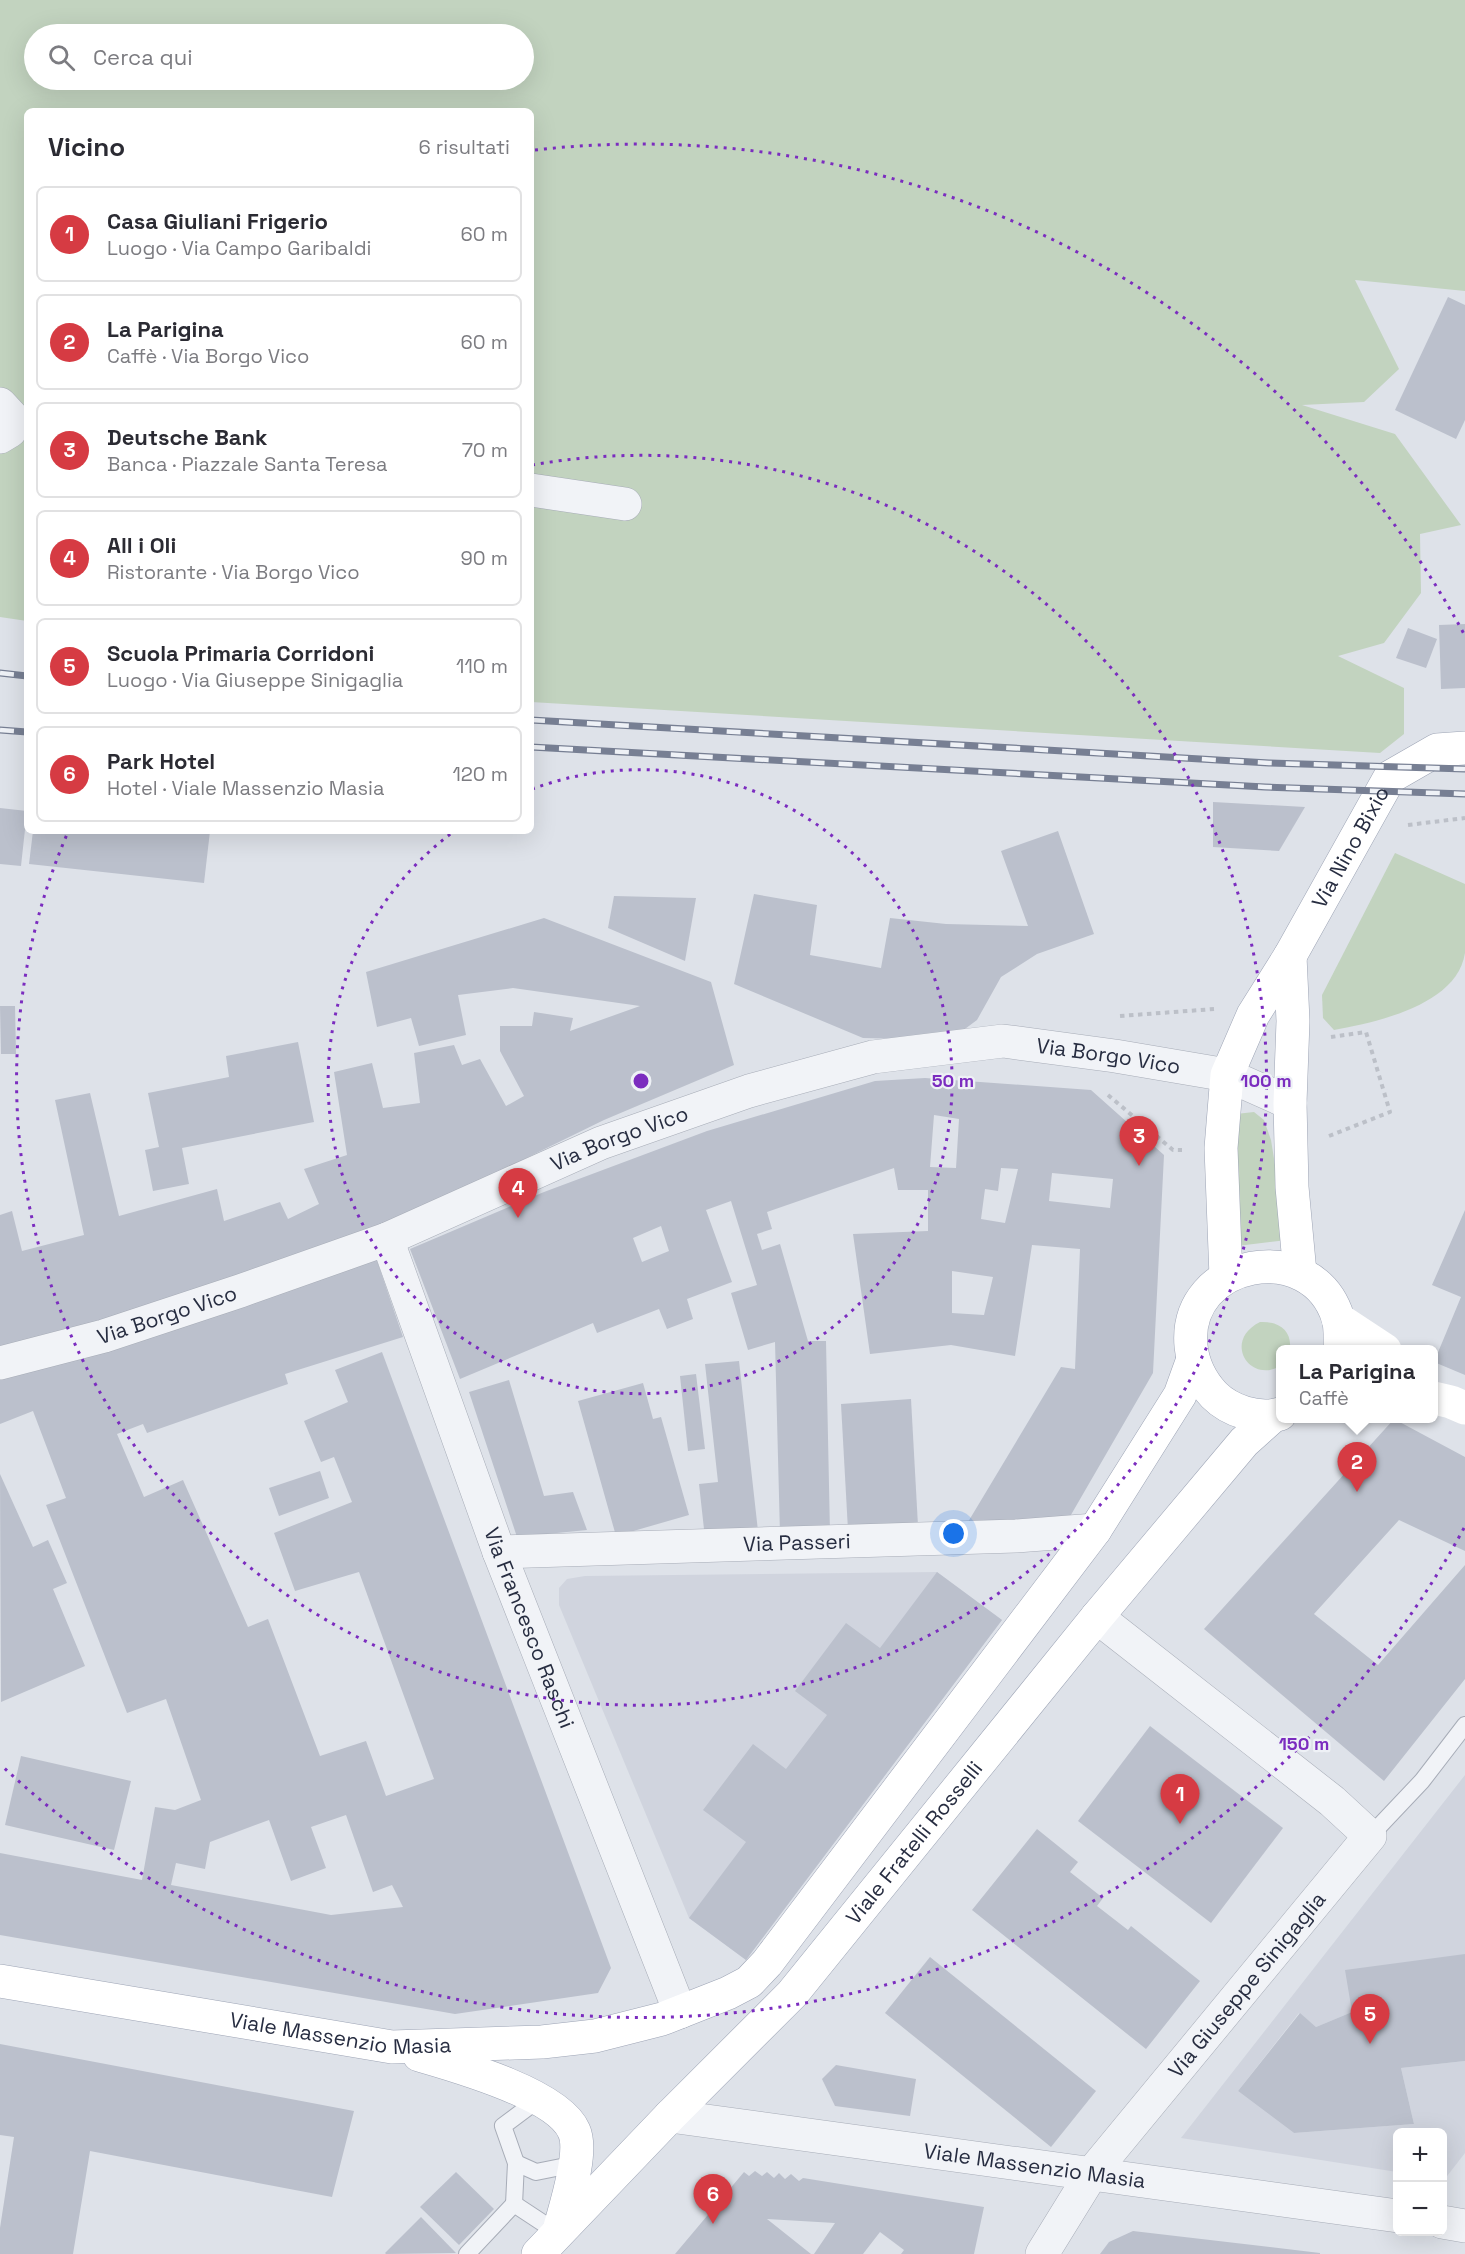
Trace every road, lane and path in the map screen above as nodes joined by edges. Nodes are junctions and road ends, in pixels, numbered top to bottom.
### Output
1 (534, 490) edge
2 (626, 504) dead end
3 (1465, 748) edge
4 (1290, 956) junction
5 (1227, 1075) junction
6 (1290, 1103) junction
7 (387, 1239) junction
8 (1300, 1273) junction
9 (1226, 1277) junction
10 (1339, 1334) edge
11 (1371, 1345) edge
12 (1192, 1359) junction
13 (0, 1363) edge
14 (1276, 1415) edge
15 (1276, 1416) edge
16 (1095, 1530) junction
17 (499, 1552) junction
18 (1097, 1617) junction
19 (1465, 1725) edge
20 (1370, 1836) junction
21 (0, 1981) edge
22 (680, 2012) junction
23 (392, 2047) junction
24 (539, 2099) junction
25 (670, 2116) junction
26 (516, 2163) junction
27 (576, 2164) junction
28 (1092, 2173) junction
29 (514, 2204) junction
30 (1393, 2215) edge
31 (548, 2243) edge
32 (467, 2254) edge
33 (1042, 2254) edge

1 - 2 street
3 - 4 main road, Via Nino Bixio
4 - 5 main road, Via Nino Bixio
4 - 6 main road
5 - 6 street, Via Borgo Vico
5 - 7 street, Via Borgo Vico
5 - 9 main road, Via Nino Bixio
6 - 8 main road
7 - 13 street, Via Borgo Vico
7 - 17 street, Via Francesco Raschi
8 - 9 main road
8 - 10 main road
9 - 12 main road
10 - 11 main road
12 - 14 main road
12 - 16 main road, Viale Fratelli Rosselli
15 - 18 main road, Viale Fratelli Rosselli
16 - 17 street, Via Passeri
16 - 22 main road, Viale Fratelli Rosselli
17 - 22 street, Via Francesco Raschi
18 - 20 street
18 - 25 main road, Viale Fratelli Rosselli
19 - 20 lane, Via Giuseppe Sinigaglia
20 - 28 street, Via Giuseppe Sinigaglia
21 - 23 main road, Viale Massenzio Masia
22 - 23 main road, Viale Massenzio Masia
23 - 24 main road
24 - 26 lane
24 - 27 main road
25 - 28 street, Viale Massenzio Masia
25 - 31 main road, Viale Fratelli Rosselli
26 - 27 lane
26 - 29 lane
27 - 31 main road
28 - 30 street, Viale Massenzio Masia
28 - 33 street, Via Giuseppe Sinigaglia
29 - 31 lane
29 - 32 lane

